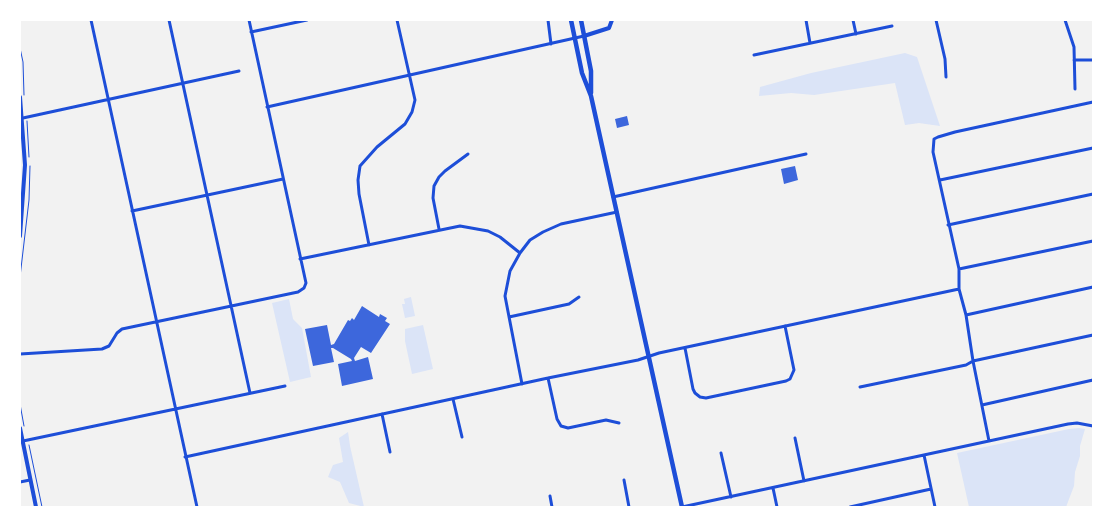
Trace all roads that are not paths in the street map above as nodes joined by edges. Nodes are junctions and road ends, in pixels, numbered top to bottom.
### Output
1 (91, 20) edge
2 (169, 20) edge
3 (249, 20) edge
4 (307, 20) edge
5 (398, 20) edge
6 (548, 20) edge
7 (571, 20) edge
8 (581, 20) edge
9 (612, 20) edge
10 (806, 20) edge
11 (853, 20) edge
12 (936, 20) edge
13 (1065, 20) edge
14 (892, 26) dead end
15 (252, 32) junction
16 (856, 34) junction
17 (584, 36) junction
18 (575, 39) junction
19 (551, 44) junction
20 (810, 44) junction
21 (754, 56) dead end
22 (1074, 60) junction
23 (1093, 60) edge
24 (239, 71) dead end
25 (410, 75) junction
26 (946, 77) dead end
27 (183, 84) junction
28 (1075, 89) dead end
29 (592, 96) junction
30 (20, 97) edge
31 (108, 99) junction
32 (1093, 102) edge
33 (267, 107) junction
34 (22, 118) junction
35 (1093, 148) edge
36 (468, 154) dead end
37 (806, 154) dead end
38 (282, 179) junction
39 (940, 180) junction
40 (207, 194) junction
41 (1093, 194) edge
42 (613, 197) junction
43 (132, 211) junction
44 (616, 212) junction
45 (948, 225) junction
46 (439, 229) junction
47 (20, 236) edge
48 (1093, 241) edge
49 (370, 245) junction
50 (520, 253) junction
51 (300, 259) junction
52 (959, 269) junction
53 (1093, 288) edge
54 (959, 290) junction
55 (579, 297) dead end
56 (231, 306) junction
57 (966, 315) junction
58 (509, 317) junction
59 (156, 322) junction
60 (785, 326) junction
61 (1093, 335) edge
62 (685, 348) junction
63 (20, 354) edge
64 (648, 357) junction
65 (973, 361) junction
66 (548, 378) junction
67 (1093, 380) edge
68 (522, 384) junction
69 (285, 386) dead end
70 (860, 387) dead end
71 (250, 393) junction
72 (453, 398) junction
73 (982, 405) junction
74 (174, 410) junction
75 (382, 414) junction
76 (620, 423) dead end
77 (1093, 426) edge
78 (20, 428) edge
79 (462, 437) dead end
80 (795, 438) dead end
81 (23, 441) junction
82 (989, 441) junction
83 (390, 452) dead end
84 (721, 453) dead end
85 (924, 455) junction
86 (185, 457) junction
87 (30, 480) junction
88 (624, 480) dead end
89 (804, 480) junction
90 (20, 482) edge
91 (773, 488) junction
92 (931, 489) junction
93 (550, 496) dead end
94 (731, 497) junction
95 (36, 507) edge
96 (196, 507) edge
97 (552, 507) edge
98 (629, 507) edge
99 (682, 507) edge
100 (777, 507) edge
101 (850, 507) edge
102 (935, 507) edge

1 - 31 street
2 - 27 street
3 - 15 street
4 - 15 street
5 - 25 street
6 - 19 street
7 - 18 main road
8 - 17 main road
9 - 17 street
10 - 20 street
11 - 16 street
12 - 26 street
13 - 22 street
14 - 16 street
15 - 33 street
16 - 20 street
17 - 18 street
17 - 29 main road
18 - 19 street
18 - 29 main road
19 - 25 street
20 - 21 street
22 - 23 street
22 - 28 street
24 - 27 street
25 - 33 street
25 - 49 street
27 - 31 street
27 - 40 street
29 - 42 main road
30 - 34 street
31 - 34 street
31 - 43 street
32 - 39 street
33 - 38 street
34 - 47 street
35 - 39 street
36 - 46 street
37 - 42 street
38 - 40 street
38 - 51 street
39 - 45 street
40 - 43 street
40 - 56 street
41 - 45 street
42 - 44 main road
43 - 59 street
44 - 50 street
44 - 64 main road
45 - 52 street
46 - 49 street
46 - 50 street
48 - 52 street
49 - 51 street
50 - 58 street
51 - 56 street
52 - 54 street
53 - 57 street
54 - 57 street
54 - 60 street
55 - 58 street
56 - 59 street
56 - 71 street
57 - 65 street
58 - 68 street
59 - 63 street
59 - 74 street
60 - 62 street
60 - 62 street
61 - 65 street
62 - 64 street
64 - 66 street
64 - 99 main road
65 - 70 street
65 - 73 street
66 - 68 street
66 - 76 street
67 - 73 street
68 - 72 street
69 - 71 street
71 - 74 street
72 - 75 street
72 - 79 street
73 - 82 street
74 - 81 street
74 - 86 street
75 - 83 street
75 - 86 street
77 - 82 street
78 - 81 street
80 - 89 street
81 - 87 street
82 - 85 street
84 - 94 street
85 - 89 street
85 - 92 street
86 - 96 street
87 - 90 street
87 - 95 street
88 - 98 street
89 - 91 street
91 - 94 street
91 - 100 street
92 - 101 street
92 - 102 street
93 - 97 street
94 - 99 street

